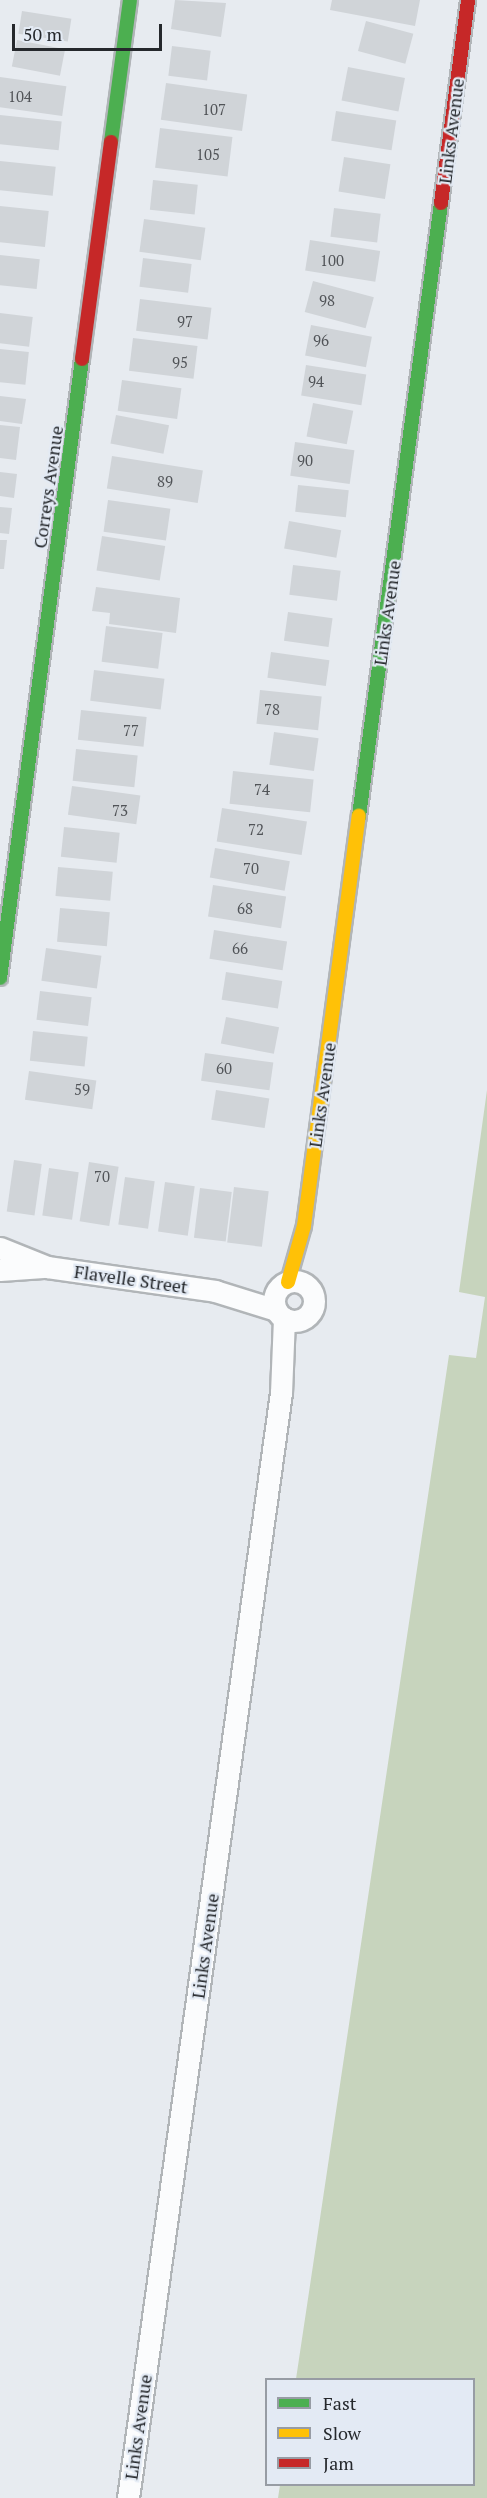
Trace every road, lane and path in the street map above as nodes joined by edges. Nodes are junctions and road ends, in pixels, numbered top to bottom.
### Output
1 (130, 0) edge
2 (468, 0) edge
3 (0, 978) edge
4 (304, 1226) joint
5 (0, 1248) edge
6 (47, 1267) junction
7 (0, 1270) edge
8 (292, 1285) junction
9 (216, 1291) junction
10 (287, 1316) junction
11 (128, 2498) edge

1 - 3 street, Correys Avenue
2 - 4 street, Links Avenue
4 - 8 street, Links Avenue
5 - 6 street, Flavelle Street
6 - 7 street, Flavelle Street
6 - 9 street, Flavelle Street
8 - 9 street, Flavelle Street
8 - 10 street
8 - 10 street
9 - 10 street, Flavelle Street
10 - 11 street, Links Avenue

